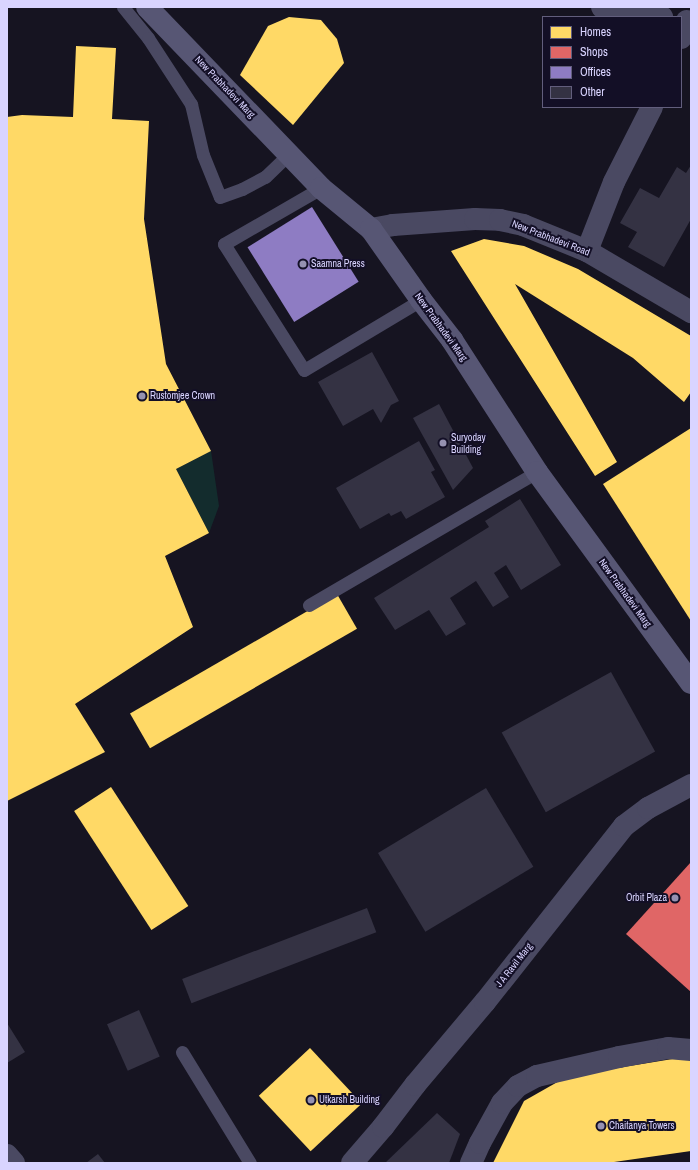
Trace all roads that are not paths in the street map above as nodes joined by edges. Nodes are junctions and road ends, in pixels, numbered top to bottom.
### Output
1 (123, 7) edge
2 (147, 7) edge
3 (602, 7) edge
4 (656, 16) edge
5 (651, 108) edge
6 (289, 154) junction
7 (321, 188) junction
8 (371, 229) junction
9 (587, 251) junction
10 (421, 300) junction
11 (691, 312) edge
12 (537, 472) junction
13 (309, 605) dead end
14 (691, 684) edge
15 (691, 785) edge
16 (691, 1050) edge
17 (182, 1052) dead end
18 (7, 1155) edge
19 (14, 1163) edge
20 (250, 1163) edge
21 (352, 1163) edge
22 (471, 1163) edge

1 - 6 lane
2 - 6 main road, New Prabhadevi Marg
3 - 4 street
5 - 9 street
6 - 7 main road, New Prabhadevi Marg
7 - 8 main road, New Prabhadevi Marg
7 - 10 lane
8 - 9 street, New Prabhadevi Road
8 - 10 main road, New Prabhadevi Marg
9 - 11 street, New Prabhadevi Road
10 - 12 main road, New Prabhadevi Marg
12 - 13 lane
12 - 14 main road, New Prabhadevi Marg
15 - 21 street, J A Ravil Marg
16 - 22 street
17 - 20 lane
18 - 19 street

